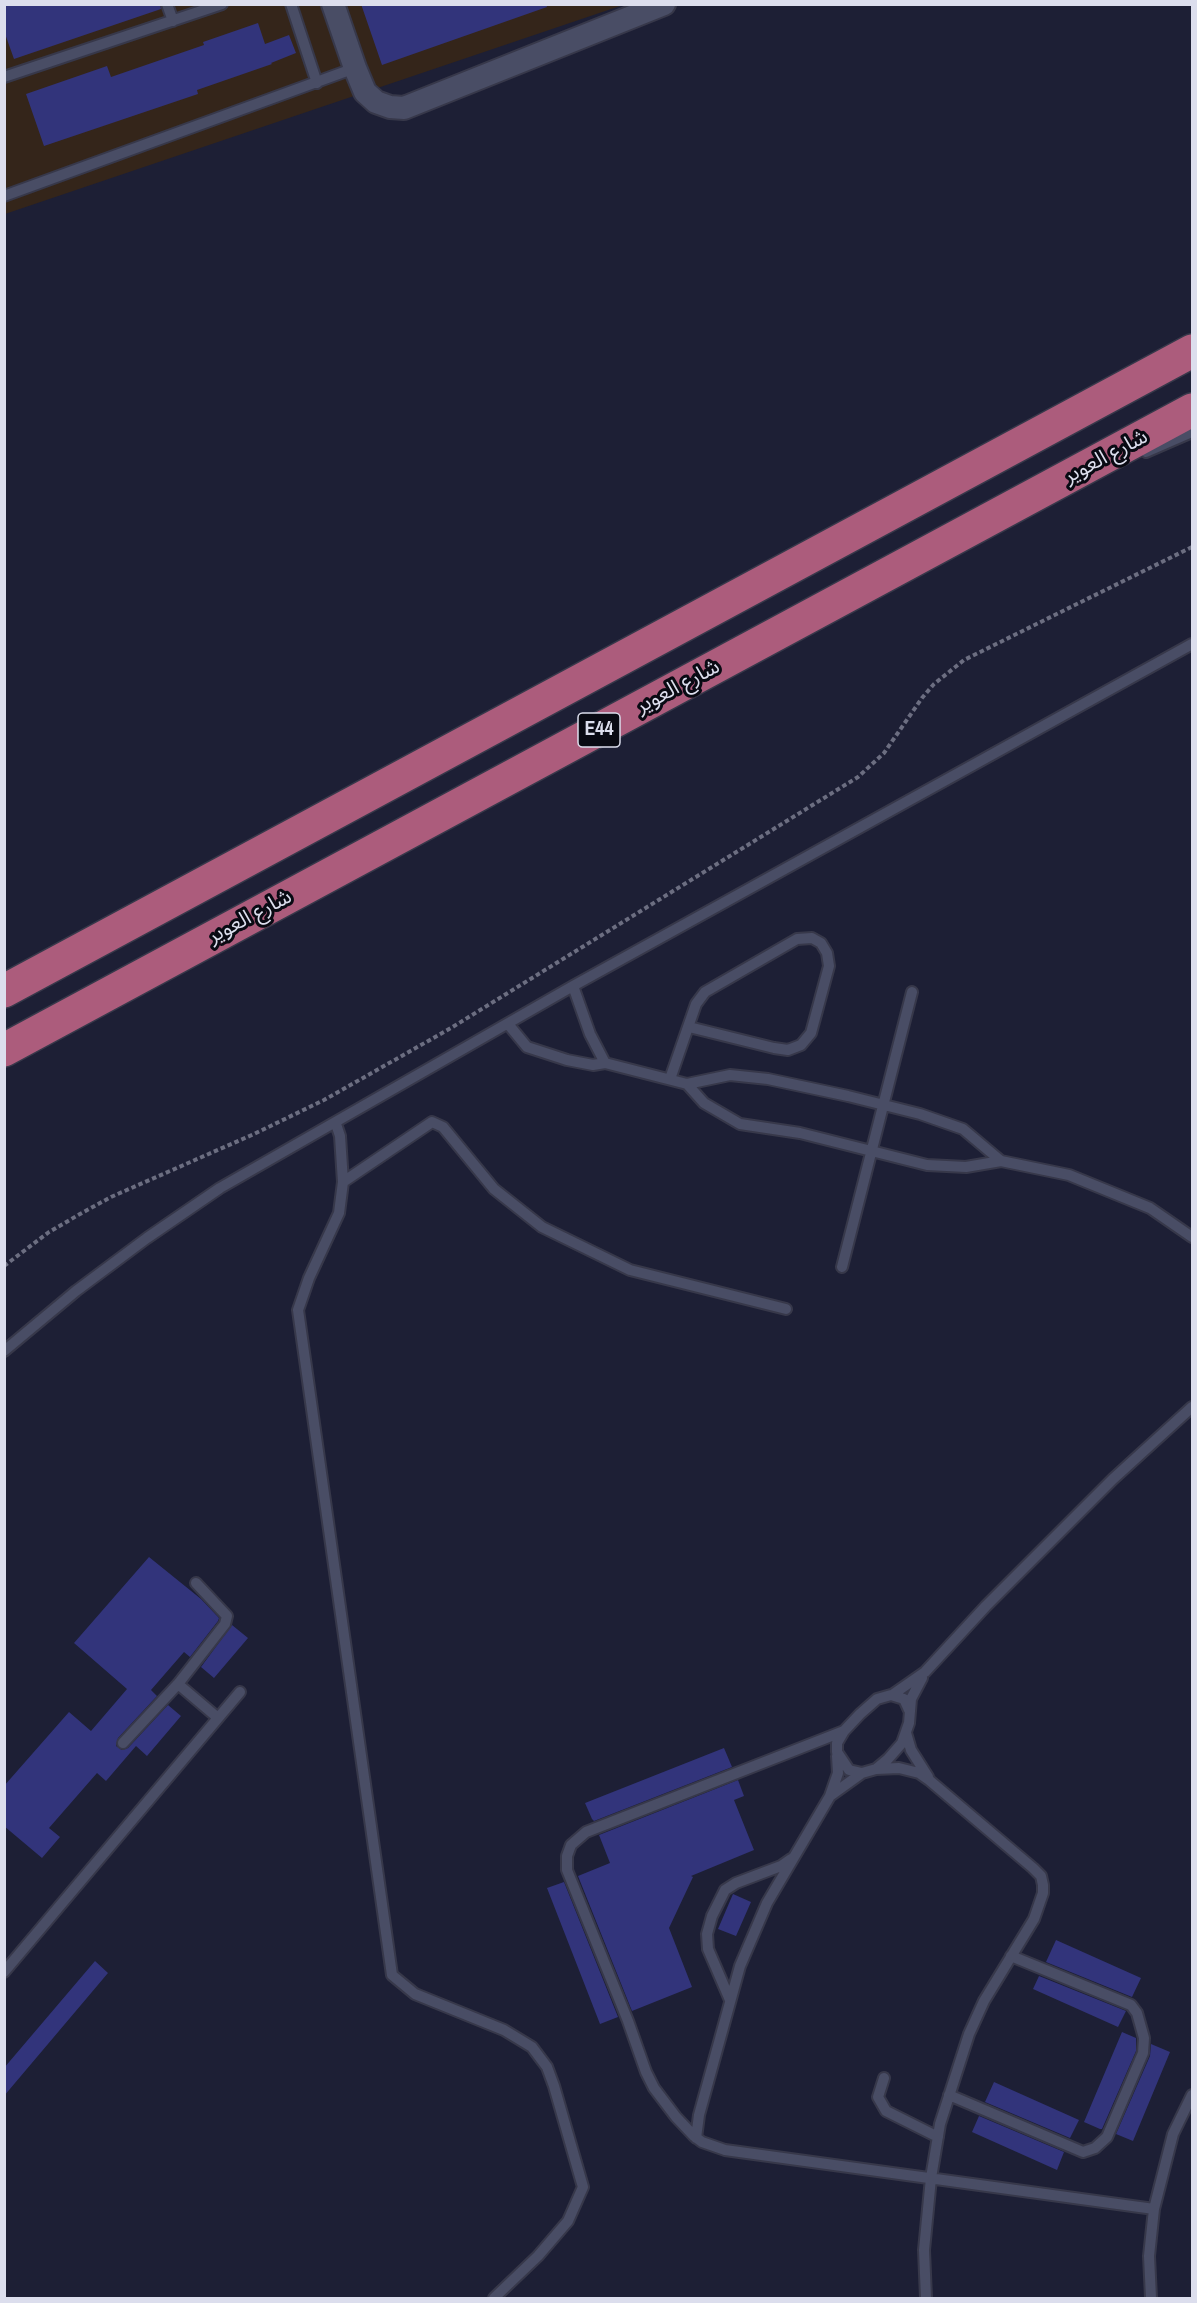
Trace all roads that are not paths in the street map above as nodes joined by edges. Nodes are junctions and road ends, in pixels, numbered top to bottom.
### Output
1 (167, 4) edge
2 (222, 4) edge
3 (291, 4) edge
4 (333, 4) edge
5 (664, 4) edge
6 (173, 21) junction
7 (354, 68) junction
8 (4, 77) edge
9 (317, 83) junction
10 (5, 193) edge
11 (1192, 351) edge
12 (1192, 410) edge
13 (1192, 432) edge
14 (1082, 469) junction
15 (1192, 644) edge
16 (573, 986) junction
17 (4, 991) edge
18 (912, 992) dead end
19 (508, 1024) junction
20 (689, 1027) junction
21 (4, 1050) edge
22 (605, 1062) junction
23 (670, 1079) junction
24 (687, 1084) junction
25 (883, 1105) junction
26 (336, 1124) junction
27 (873, 1151) junction
28 (1001, 1161) junction
29 (343, 1182) junction
30 (1192, 1237) edge
31 (842, 1267) dead end
32 (786, 1309) dead end
33 (4, 1351) edge
34 (1192, 1407) edge
35 (1192, 1413) edge
36 (1172, 1426) junction
37 (196, 1583) dead end
38 (925, 1672) junction
39 (178, 1684) junction
40 (240, 1692) dead end
41 (892, 1695) junction
42 (909, 1710) junction
43 (218, 1718) junction
44 (844, 1731) junction
45 (906, 1733) junction
46 (123, 1743) dead end
47 (837, 1752) junction
48 (876, 1769) junction
49 (862, 1773) junction
50 (929, 1780) junction
51 (830, 1796) junction
52 (794, 1857) junction
53 (1011, 1956) junction
54 (4, 1972) edge
55 (730, 2000) junction
56 (884, 2078) dead end
57 (948, 2095) junction
58 (1192, 2095) edge
59 (938, 2137) junction
60 (696, 2138) junction
61 (931, 2178) junction
62 (1154, 2209) junction
63 (494, 2298) edge
64 (926, 2298) edge
65 (1151, 2298) edge

1 - 6 lane
2 - 6 lane
3 - 9 lane
4 - 7 street
5 - 7 street
6 - 8 lane
7 - 9 lane
9 - 10 lane
11 - 17 highway, E44
12 - 14 highway, شارع العوير / E44
13 - 14 lane
14 - 21 highway, شارع العوير / E44
15 - 16 lane
16 - 19 lane
16 - 22 lane
18 - 25 lane
19 - 22 lane
19 - 26 lane
20 - 20 lane
20 - 23 lane
22 - 23 lane
23 - 24 lane
24 - 25 lane
24 - 27 lane
25 - 27 lane
25 - 28 lane
26 - 29 lane
26 - 33 lane
27 - 28 lane
27 - 31 lane
28 - 30 lane
29 - 32 lane
29 - 63 lane
34 - 36 lane
35 - 36 lane
36 - 38 lane
37 - 39 lane
38 - 41 lane
38 - 42 lane
39 - 43 lane
39 - 46 lane
40 - 43 lane
41 - 42 lane
41 - 44 lane
42 - 45 lane
43 - 54 lane
44 - 47 lane
44 - 60 lane
45 - 48 lane
45 - 50 lane
47 - 49 lane
47 - 51 lane
48 - 49 lane
48 - 50 lane
49 - 51 lane
50 - 53 lane
51 - 52 lane
52 - 55 lane
52 - 55 lane
53 - 57 lane
53 - 57 lane
55 - 60 lane
56 - 59 lane
57 - 59 lane
58 - 62 lane
59 - 61 lane
60 - 61 lane
61 - 62 lane
61 - 64 lane
62 - 65 lane

